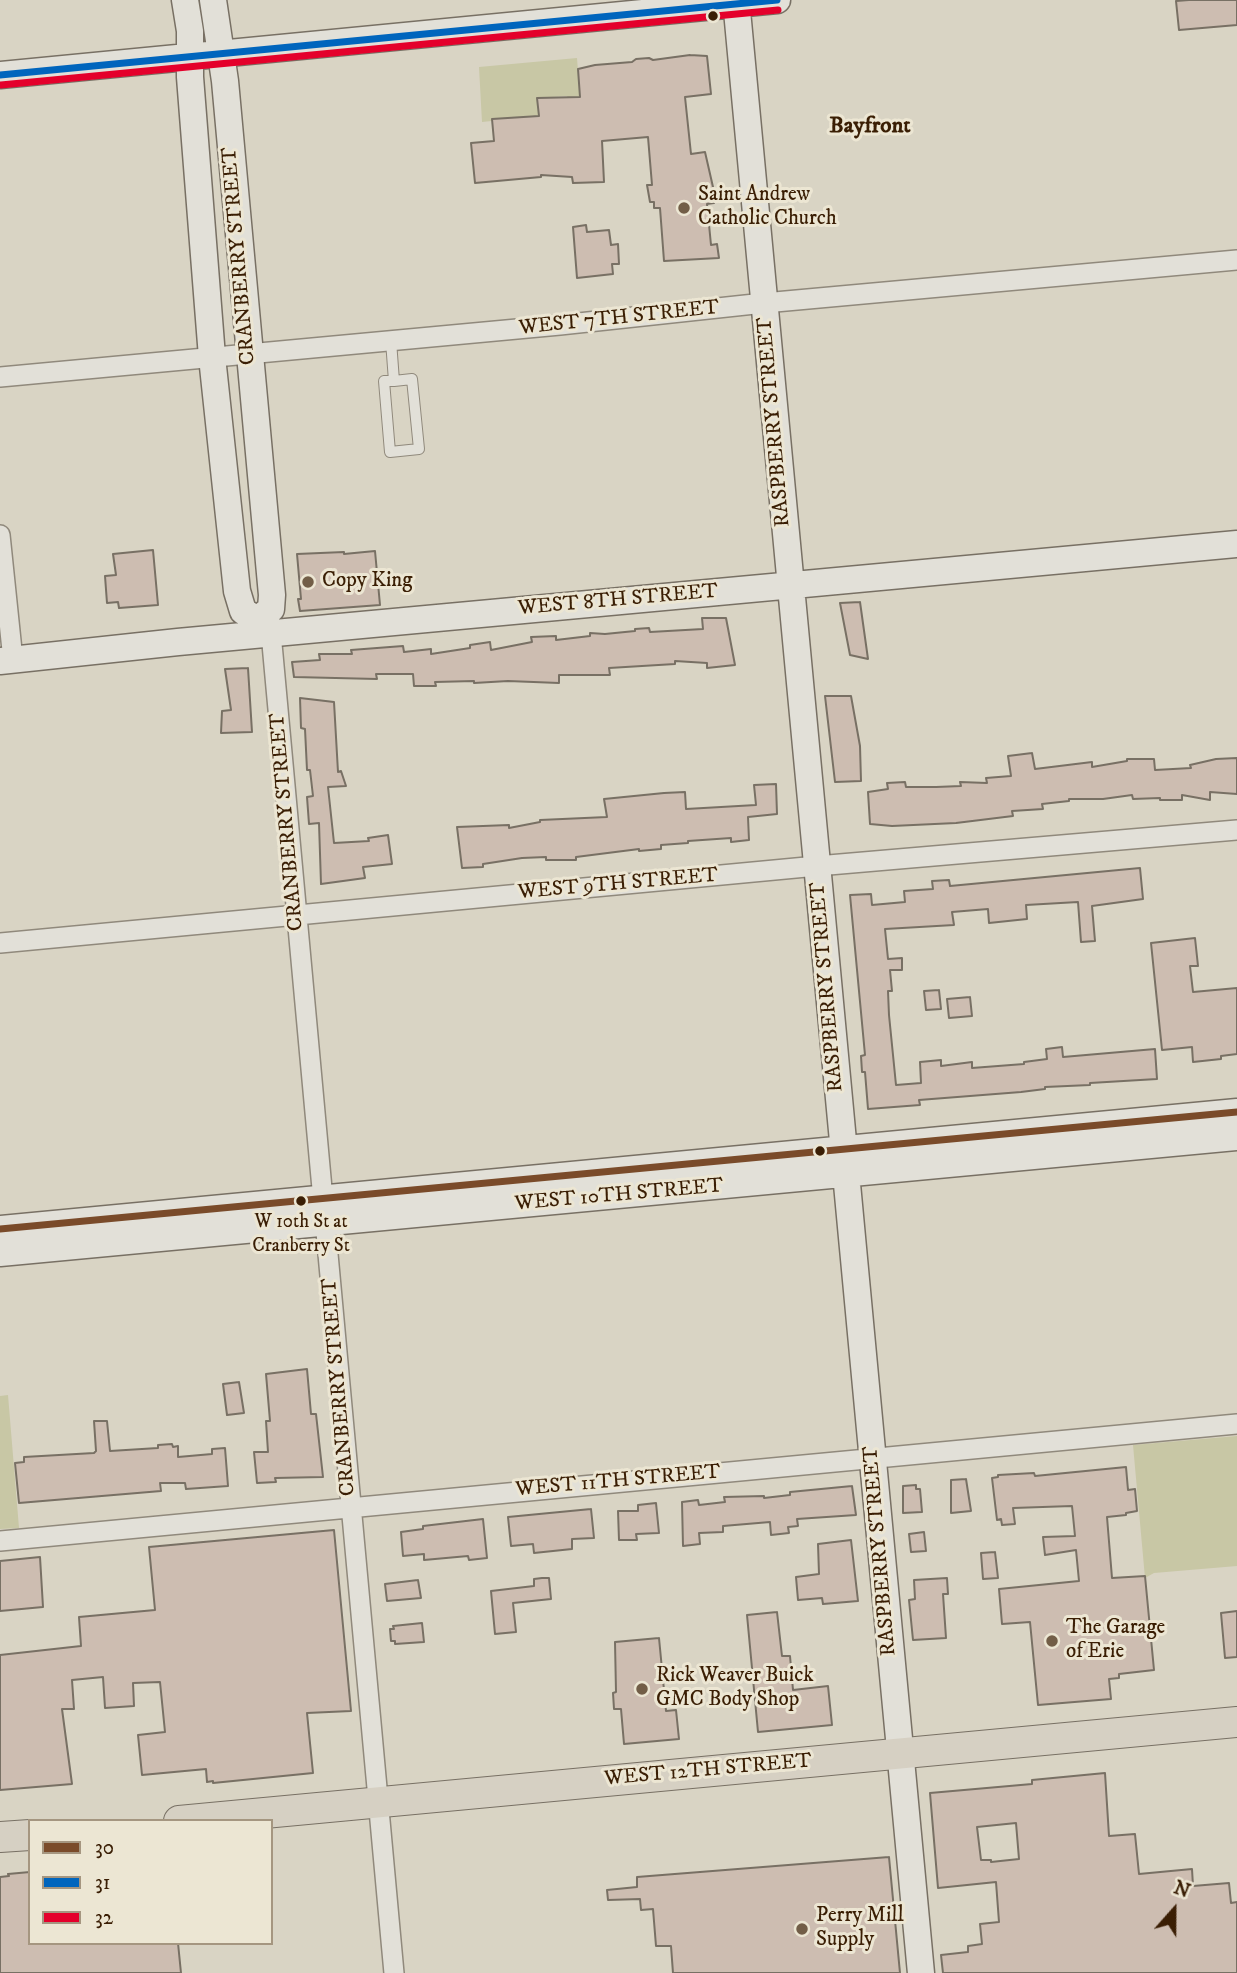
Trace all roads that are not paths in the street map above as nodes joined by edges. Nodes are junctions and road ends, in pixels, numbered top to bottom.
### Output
1 (185, 0) edge
2 (213, 0) edge
3 (776, 0) edge
4 (736, 2) edge
5 (219, 53) junction
6 (190, 56) junction
7 (0, 75) edge
8 (1237, 260) edge
9 (764, 303) junction
10 (391, 341) junction
11 (248, 354) junction
12 (212, 357) junction
13 (0, 377) edge
14 (394, 380) junction
15 (0, 535) edge
16 (1237, 544) edge
17 (789, 585) junction
18 (261, 629) junction
19 (6, 660) edge
20 (1237, 830) edge
21 (817, 866) junction
22 (296, 916) junction
23 (0, 943) edge
24 (1237, 1112) edge
25 (1180, 1130) junction
26 (1237, 1137) edge
27 (844, 1163) junction
28 (324, 1210) junction
29 (0, 1229) edge
30 (65, 1235) junction
31 (0, 1253) edge
32 (1237, 1424) edge
33 (872, 1458) junction
34 (350, 1507) junction
35 (0, 1541) edge
36 (1237, 1722) edge
37 (900, 1754) junction
38 (379, 1802) junction
39 (200, 1819) edge
40 (28, 1835) edge
41 (0, 1838) edge
42 (394, 1973) edge
43 (921, 1973) edge

1 - 6 street, CRANBERRY STREET
2 - 5 street, CRANBERRY STREET
3 - 4 street
4 - 5 street
4 - 9 street, RASPBERRY STREET
5 - 6 street
5 - 11 street, CRANBERRY STREET
6 - 7 street
6 - 12 street, CRANBERRY STREET
8 - 9 street, WEST 7TH STREET
9 - 10 street, WEST 7TH STREET
9 - 17 street, RASPBERRY STREET
10 - 11 street, WEST 7TH STREET
10 - 14 lane
11 - 12 street, WEST 7TH STREET
11 - 18 street, CRANBERRY STREET
12 - 13 street, WEST 7TH STREET
12 - 18 street, CRANBERRY STREET
14 - 14 lane
15 - 19 street
16 - 17 street, WEST 8TH STREET
17 - 18 street, WEST 8TH STREET
17 - 21 street, RASPBERRY STREET
18 - 19 street, WEST 8TH STREET
18 - 22 street, CRANBERRY STREET
20 - 21 street, WEST 9TH STREET
21 - 22 street, WEST 9TH STREET
21 - 27 street, RASPBERRY STREET
22 - 23 street, WEST 9TH STREET
22 - 28 street, CRANBERRY STREET
24 - 25 street, WEST 10TH STREET
25 - 26 street, WEST 10TH STREET
25 - 27 street, WEST 10TH STREET
27 - 28 street, WEST 10TH STREET
27 - 33 street, RASPBERRY STREET
28 - 30 street, WEST 10TH STREET
28 - 34 street, CRANBERRY STREET
29 - 30 street, WEST 10TH STREET
30 - 31 street, WEST 10TH STREET
32 - 33 street, WEST 11TH STREET
33 - 34 street, WEST 11TH STREET
33 - 37 street, RASPBERRY STREET
34 - 35 street, WEST 11TH STREET
34 - 38 street, CRANBERRY STREET
36 - 37 main road, WEST 12TH STREET
37 - 38 main road, WEST 12TH STREET
37 - 43 street, RASPBERRY STREET
38 - 39 main road, WEST 12TH STREET
38 - 42 street, CRANBERRY STREET
40 - 41 main road

